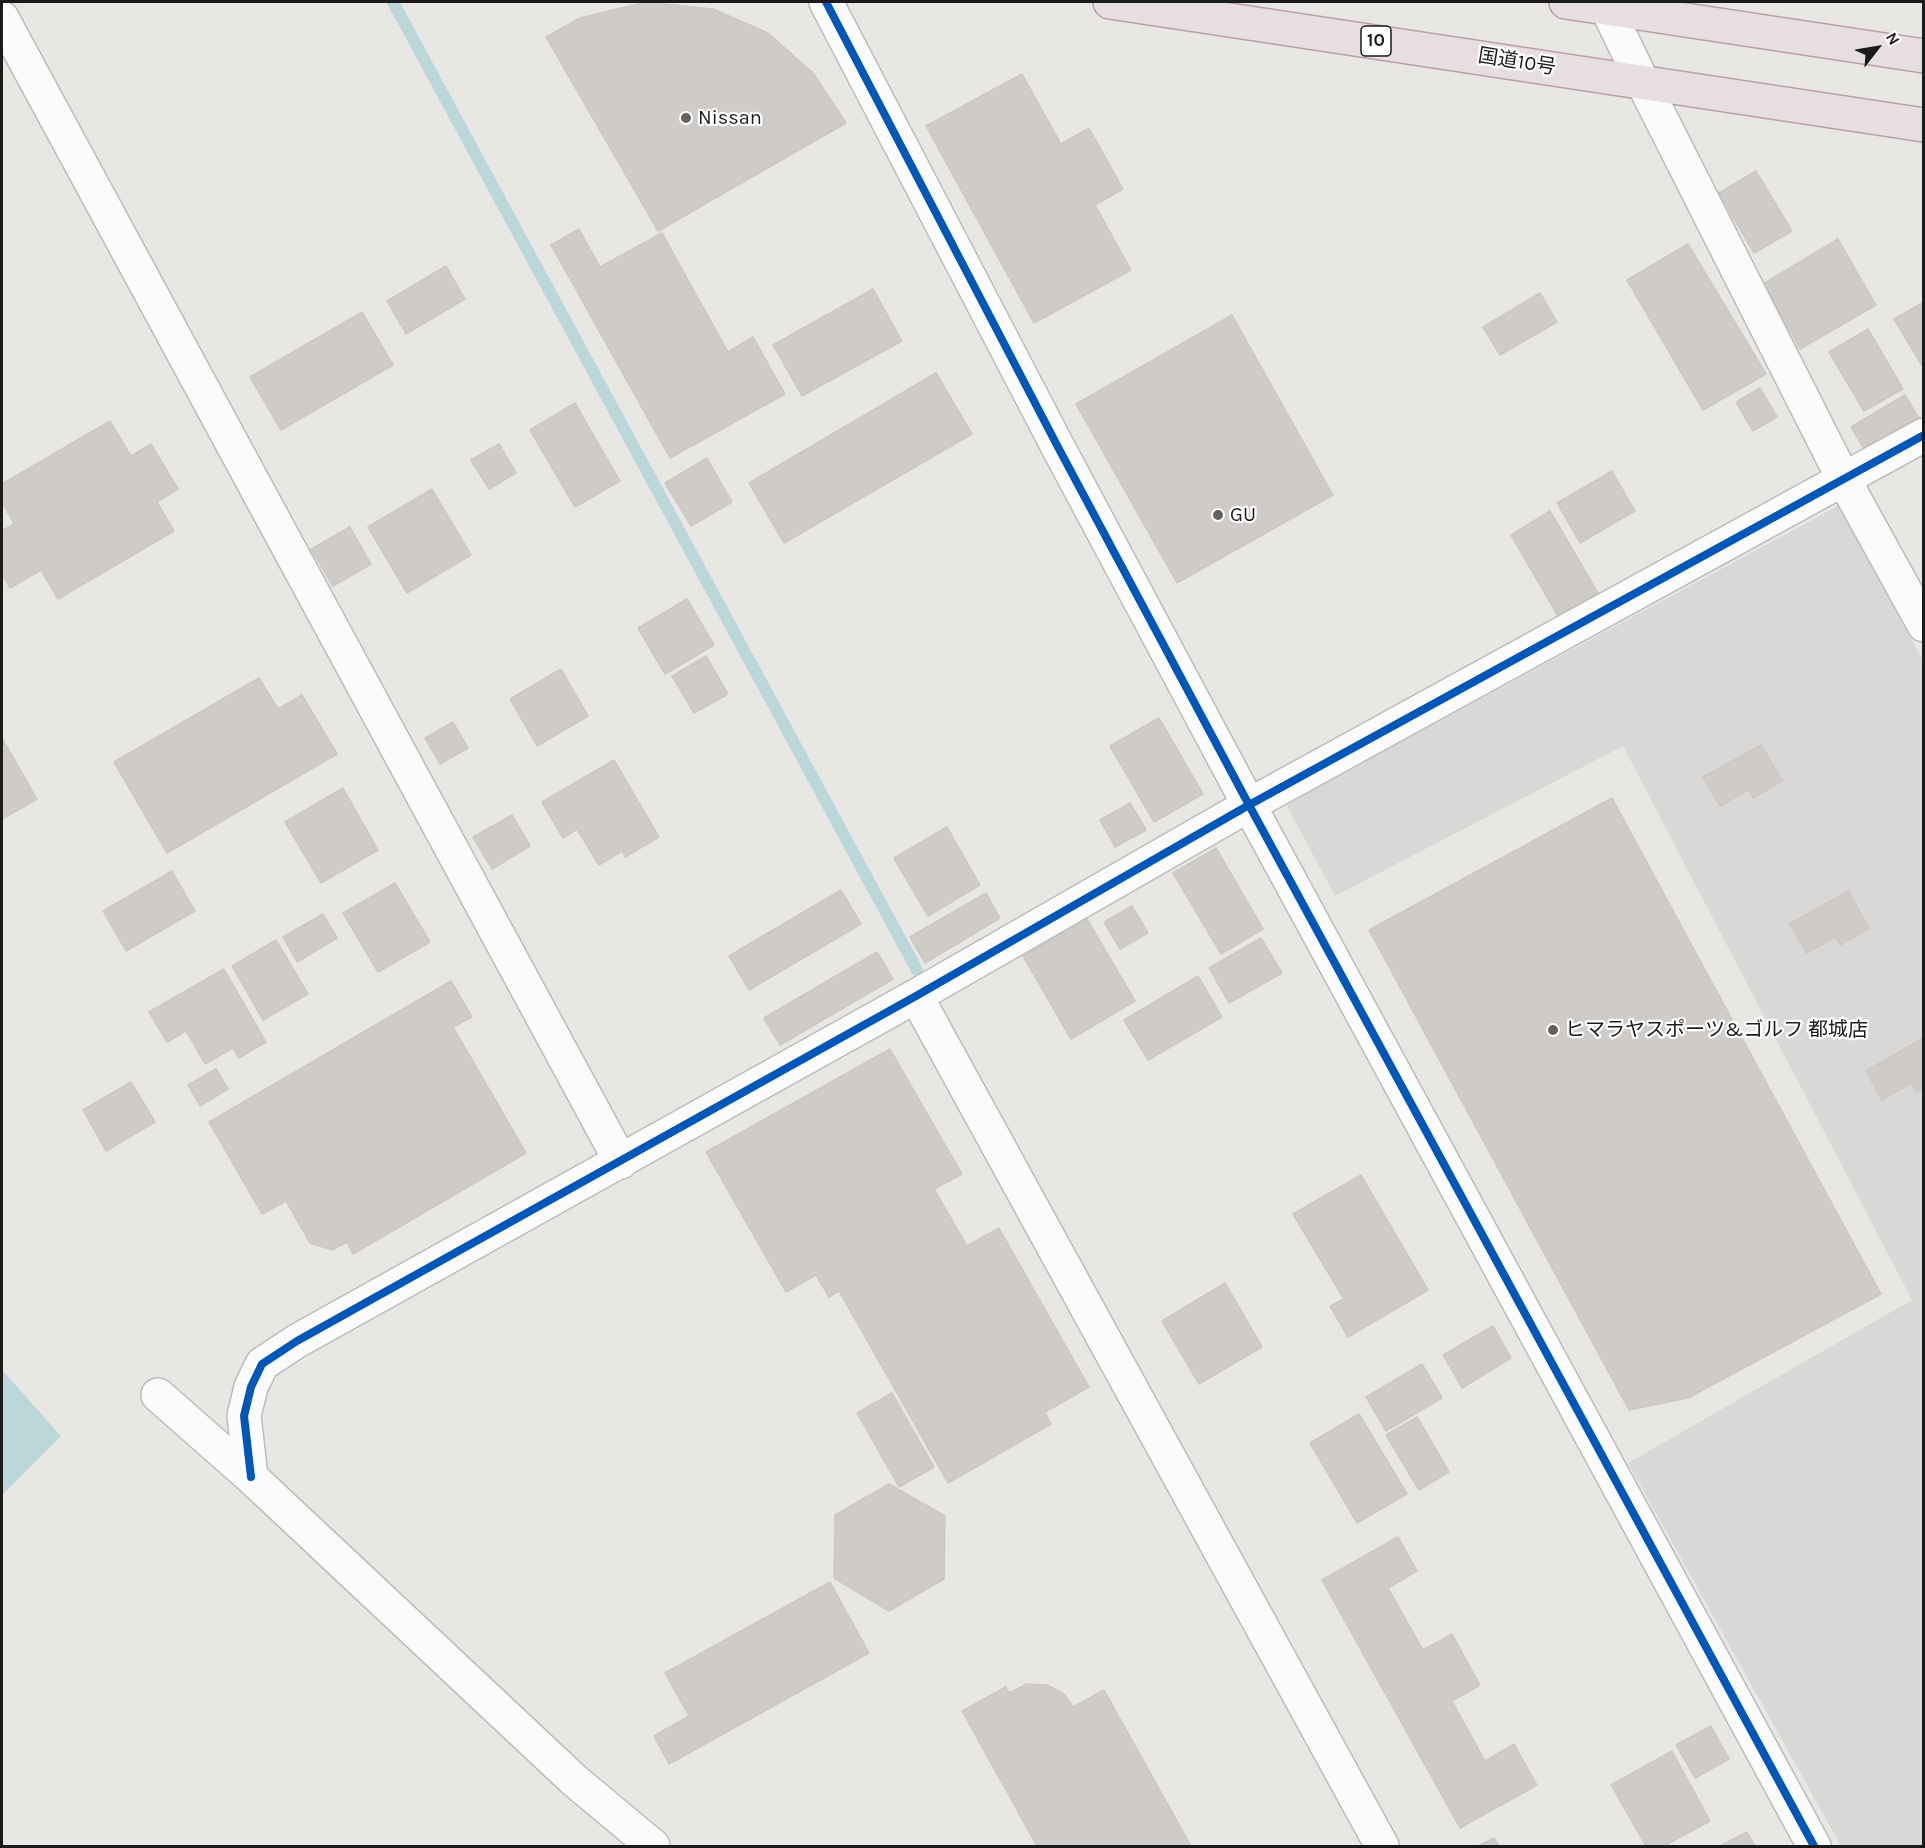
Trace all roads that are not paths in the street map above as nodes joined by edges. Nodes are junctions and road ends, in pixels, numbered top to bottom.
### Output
1 (826, 2) edge
2 (1110, 2) edge
3 (1566, 2) edge
4 (1606, 5) edge
5 (2, 18) edge
6 (1923, 56) edge
7 (1642, 81) junction
8 (1923, 125) edge
9 (1923, 435) edge
10 (1844, 480) junction
11 (1923, 625) edge
12 (1249, 805) junction
13 (916, 996) junction
14 (621, 1162) junction
15 (159, 1395) dead end
16 (251, 1477) junction
17 (653, 1846) edge
18 (1382, 1846) edge
19 (1814, 1846) edge

1 - 12 street
2 - 7 highway, 国道10号 / 10
3 - 4 highway
4 - 6 highway
4 - 7 street
5 - 14 street
7 - 8 highway, 国道10号 / 10
7 - 10 street
9 - 10 street
10 - 11 street
10 - 12 street
12 - 13 street
12 - 19 street
13 - 14 street
13 - 18 street
14 - 16 street
15 - 16 street
16 - 17 street

